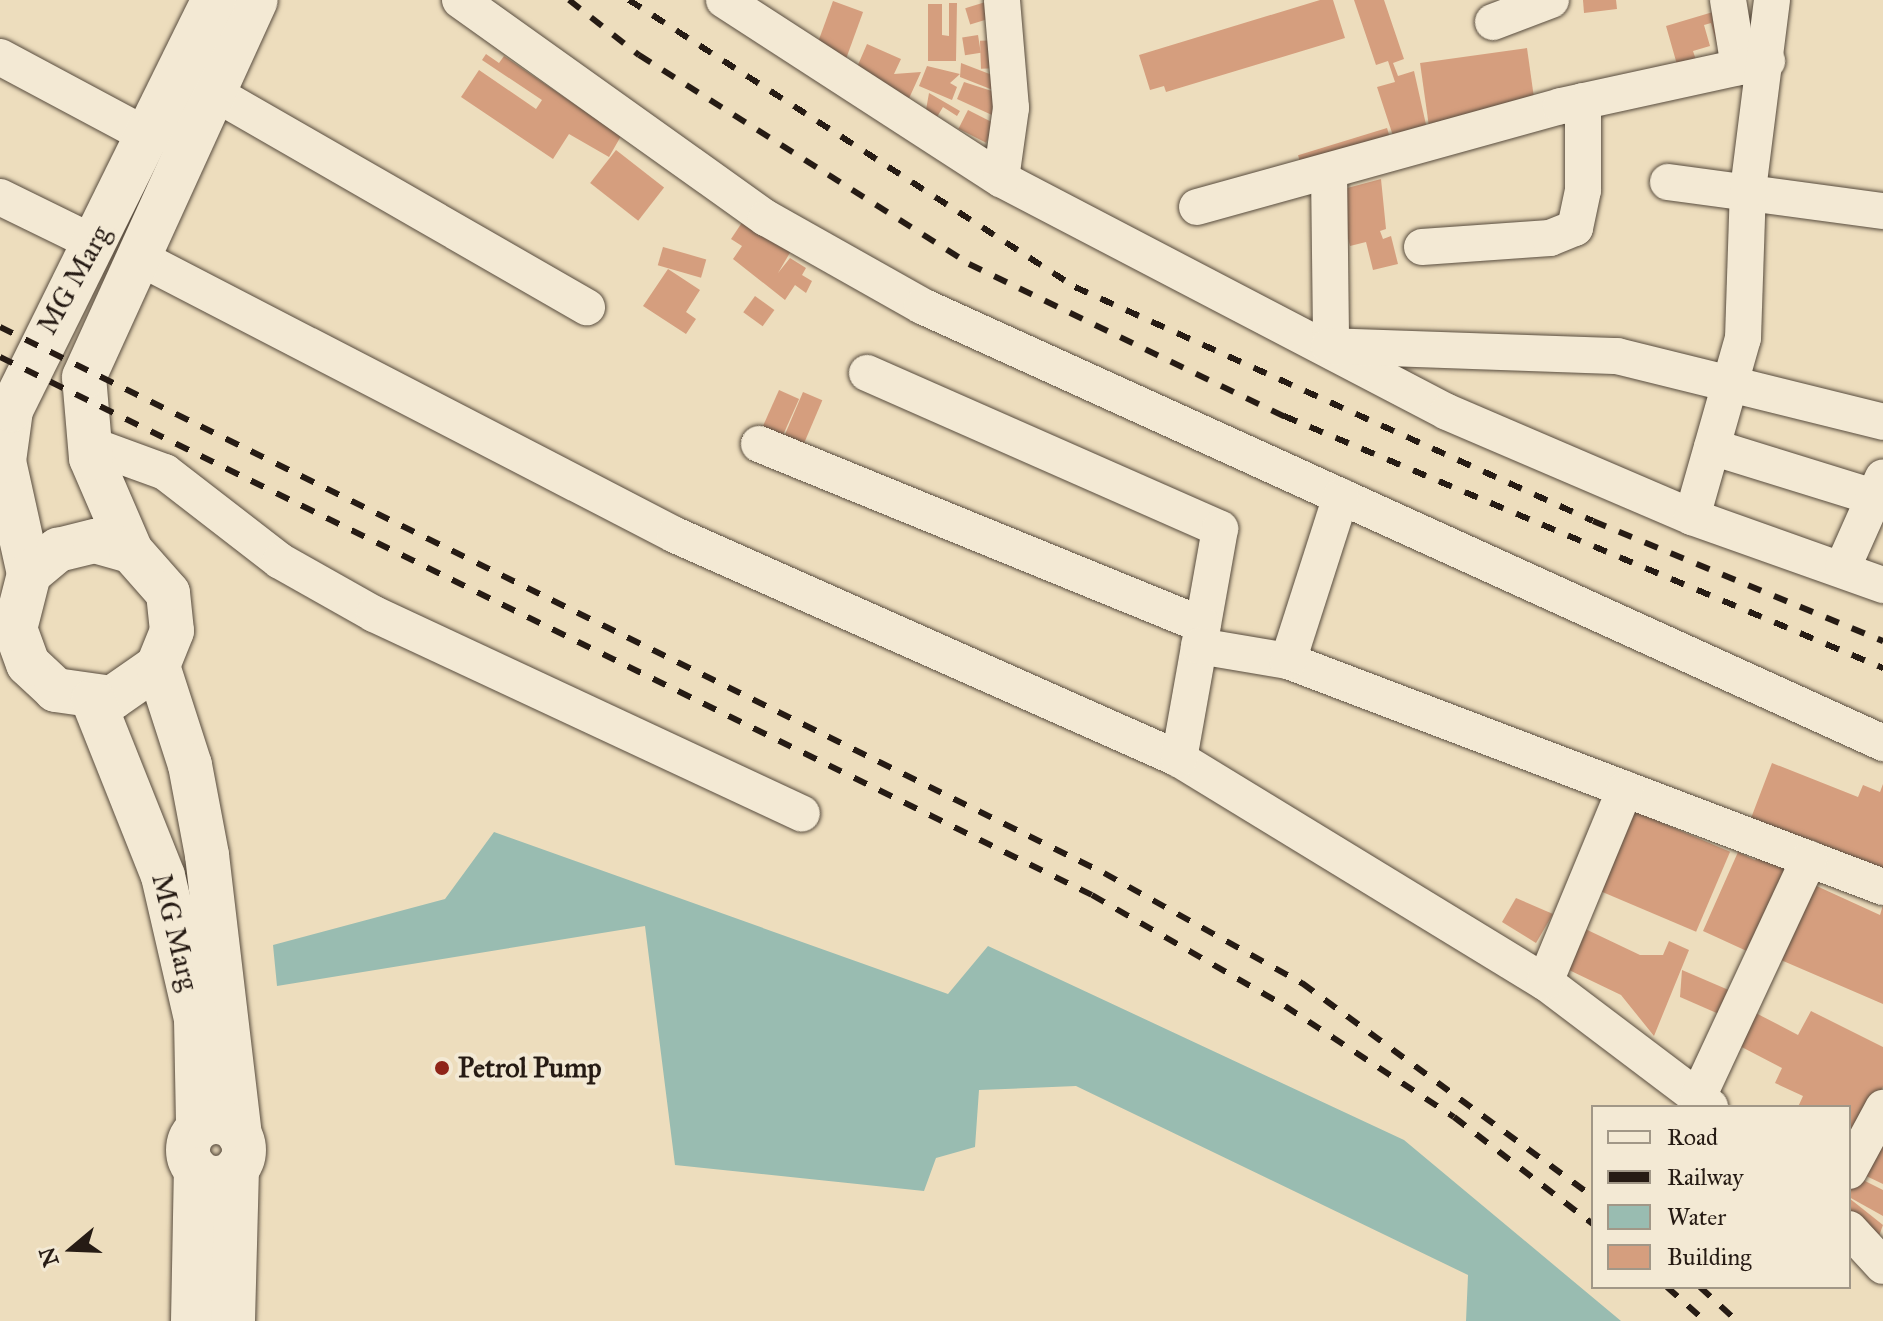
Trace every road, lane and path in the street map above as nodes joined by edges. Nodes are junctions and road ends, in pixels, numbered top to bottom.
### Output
1 (214, 0) edge
2 (256, 0) edge
3 (460, 0) edge
4 (724, 0) edge
5 (1002, 0) edge
6 (1551, 0) edge
7 (1728, 0) edge
8 (1772, 0) edge
9 (1493, 22) dead end
10 (0, 57) edge
11 (1753, 64) junction
12 (216, 94) junction
13 (1583, 101) junction
14 (152, 138) junction
15 (1329, 171) junction
16 (1001, 179) junction
17 (1668, 182) dead end
18 (1748, 190) junction
19 (0, 197) edge
20 (1197, 207) dead end
21 (1883, 211) edge
22 (94, 243) junction
23 (1422, 247) dead end
24 (138, 257) junction
25 (587, 307) dead end
26 (1324, 346) junction
27 (17, 358) edge
28 (867, 373) dead end
29 (1731, 380) junction
30 (1883, 422) edge
31 (88, 444) junction
32 (759, 444) dead end
33 (1712, 447) junction
34 (1880, 491) edge
35 (4, 496) edge
36 (1341, 496) junction
37 (1692, 517) junction
38 (131, 551) junction
39 (1843, 567) junction
40 (16, 580) edge
41 (1883, 585) edge
42 (1200, 636) junction
43 (1288, 661) junction
44 (158, 666) junction
45 (93, 700) junction
46 (1883, 743) edge
47 (1179, 759) junction
48 (1625, 789) junction
49 (802, 814) dead end
50 (1809, 859) junction
51 (1883, 887) edge
52 (1545, 982) junction
53 (1704, 1102) edge
54 (1883, 1108) edge
55 (218, 1150) junction
56 (1851, 1167) edge
57 (1851, 1231) edge
58 (1883, 1266) edge
59 (193, 1321) edge
60 (233, 1321) edge

1 - 14 main road, MG Marg
2 - 12 main road, MG Marg
3 - 36 street
4 - 16 street
5 - 16 street
6 - 9 street
7 - 11 street
8 - 11 street
10 - 14 street
11 - 13 street
11 - 18 street
12 - 24 main road, MG Marg
12 - 25 street
13 - 15 street
13 - 23 street
14 - 22 main road, MG Marg
15 - 20 street
15 - 26 street
16 - 26 street
17 - 18 street
18 - 21 street
18 - 29 street
19 - 22 street
22 - 27 main road, MG Marg
24 - 31 main road, MG Marg
24 - 47 street
26 - 29 street
26 - 37 street
27 - 35 main road, MG Marg
28 - 42 street
29 - 30 street
29 - 33 street
31 - 38 main road, MG Marg
31 - 49 street
32 - 42 street
33 - 34 street
33 - 37 street
34 - 39 street
35 - 40 main road, MG Marg
36 - 43 street
36 - 46 street
37 - 39 street
38 - 40 main road
38 - 44 main road
39 - 41 street
40 - 45 main road
42 - 43 street
42 - 47 street
43 - 48 street
44 - 45 main road
44 - 55 main road
45 - 55 main road, MG Marg
47 - 52 street
48 - 50 street
48 - 52 street
50 - 51 street
50 - 53 street
52 - 53 street
54 - 56 street
55 - 59 main road, MG Marg
55 - 60 main road
57 - 58 street

